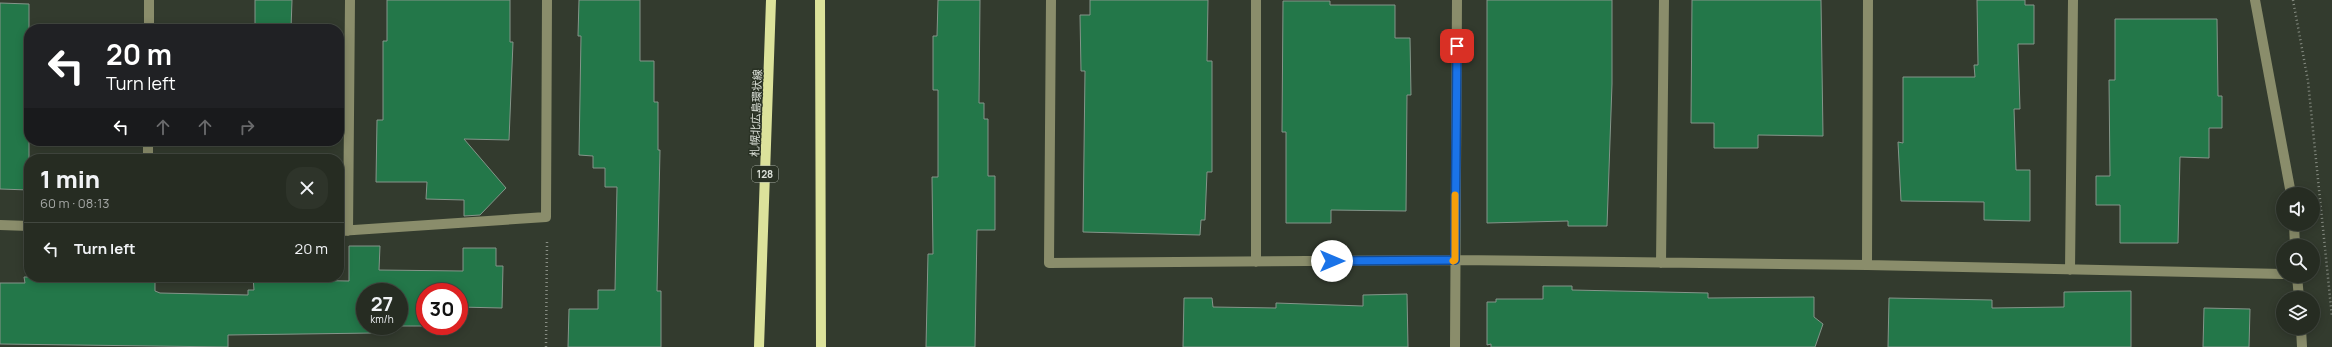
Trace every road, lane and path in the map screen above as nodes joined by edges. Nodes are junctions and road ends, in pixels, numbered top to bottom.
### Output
1 (149, 0) edge
2 (350, 0) edge
3 (547, 0) edge
4 (772, 0) edge
5 (820, 0) edge
6 (1051, 0) edge
7 (1256, 0) edge
8 (1457, 0) edge
9 (1664, 0) edge
10 (1868, 0) edge
11 (2073, 0) edge
12 (2255, 0) edge
13 (2293, 0) edge
14 (149, 24) edge
15 (2290, 187) edge
16 (344, 198) edge
17 (0, 225) edge
18 (24, 226) edge
19 (344, 231) edge
20 (547, 238) dead end
21 (1455, 260) junction
22 (1256, 262) junction
23 (1661, 263) junction
24 (1867, 265) junction
25 (2070, 270) junction
26 (2276, 274) edge
27 (2332, 317) edge
28 (2301, 335) edge
29 (546, 347) edge
30 (759, 347) edge
31 (821, 347) edge
32 (1455, 347) edge
33 (2302, 347) edge

1 - 14 street
2 - 16 street
3 - 19 street
4 - 30 main road, 札幌北広島環状線 / 128
5 - 31 main road
6 - 22 street
7 - 22 street
8 - 21 street
9 - 23 street
10 - 24 street
11 - 25 street
12 - 15 street
13 - 27 path
17 - 18 street
20 - 29 path
21 - 22 street
21 - 23 street
21 - 32 street
23 - 24 street
24 - 25 street
25 - 26 street
28 - 33 street

